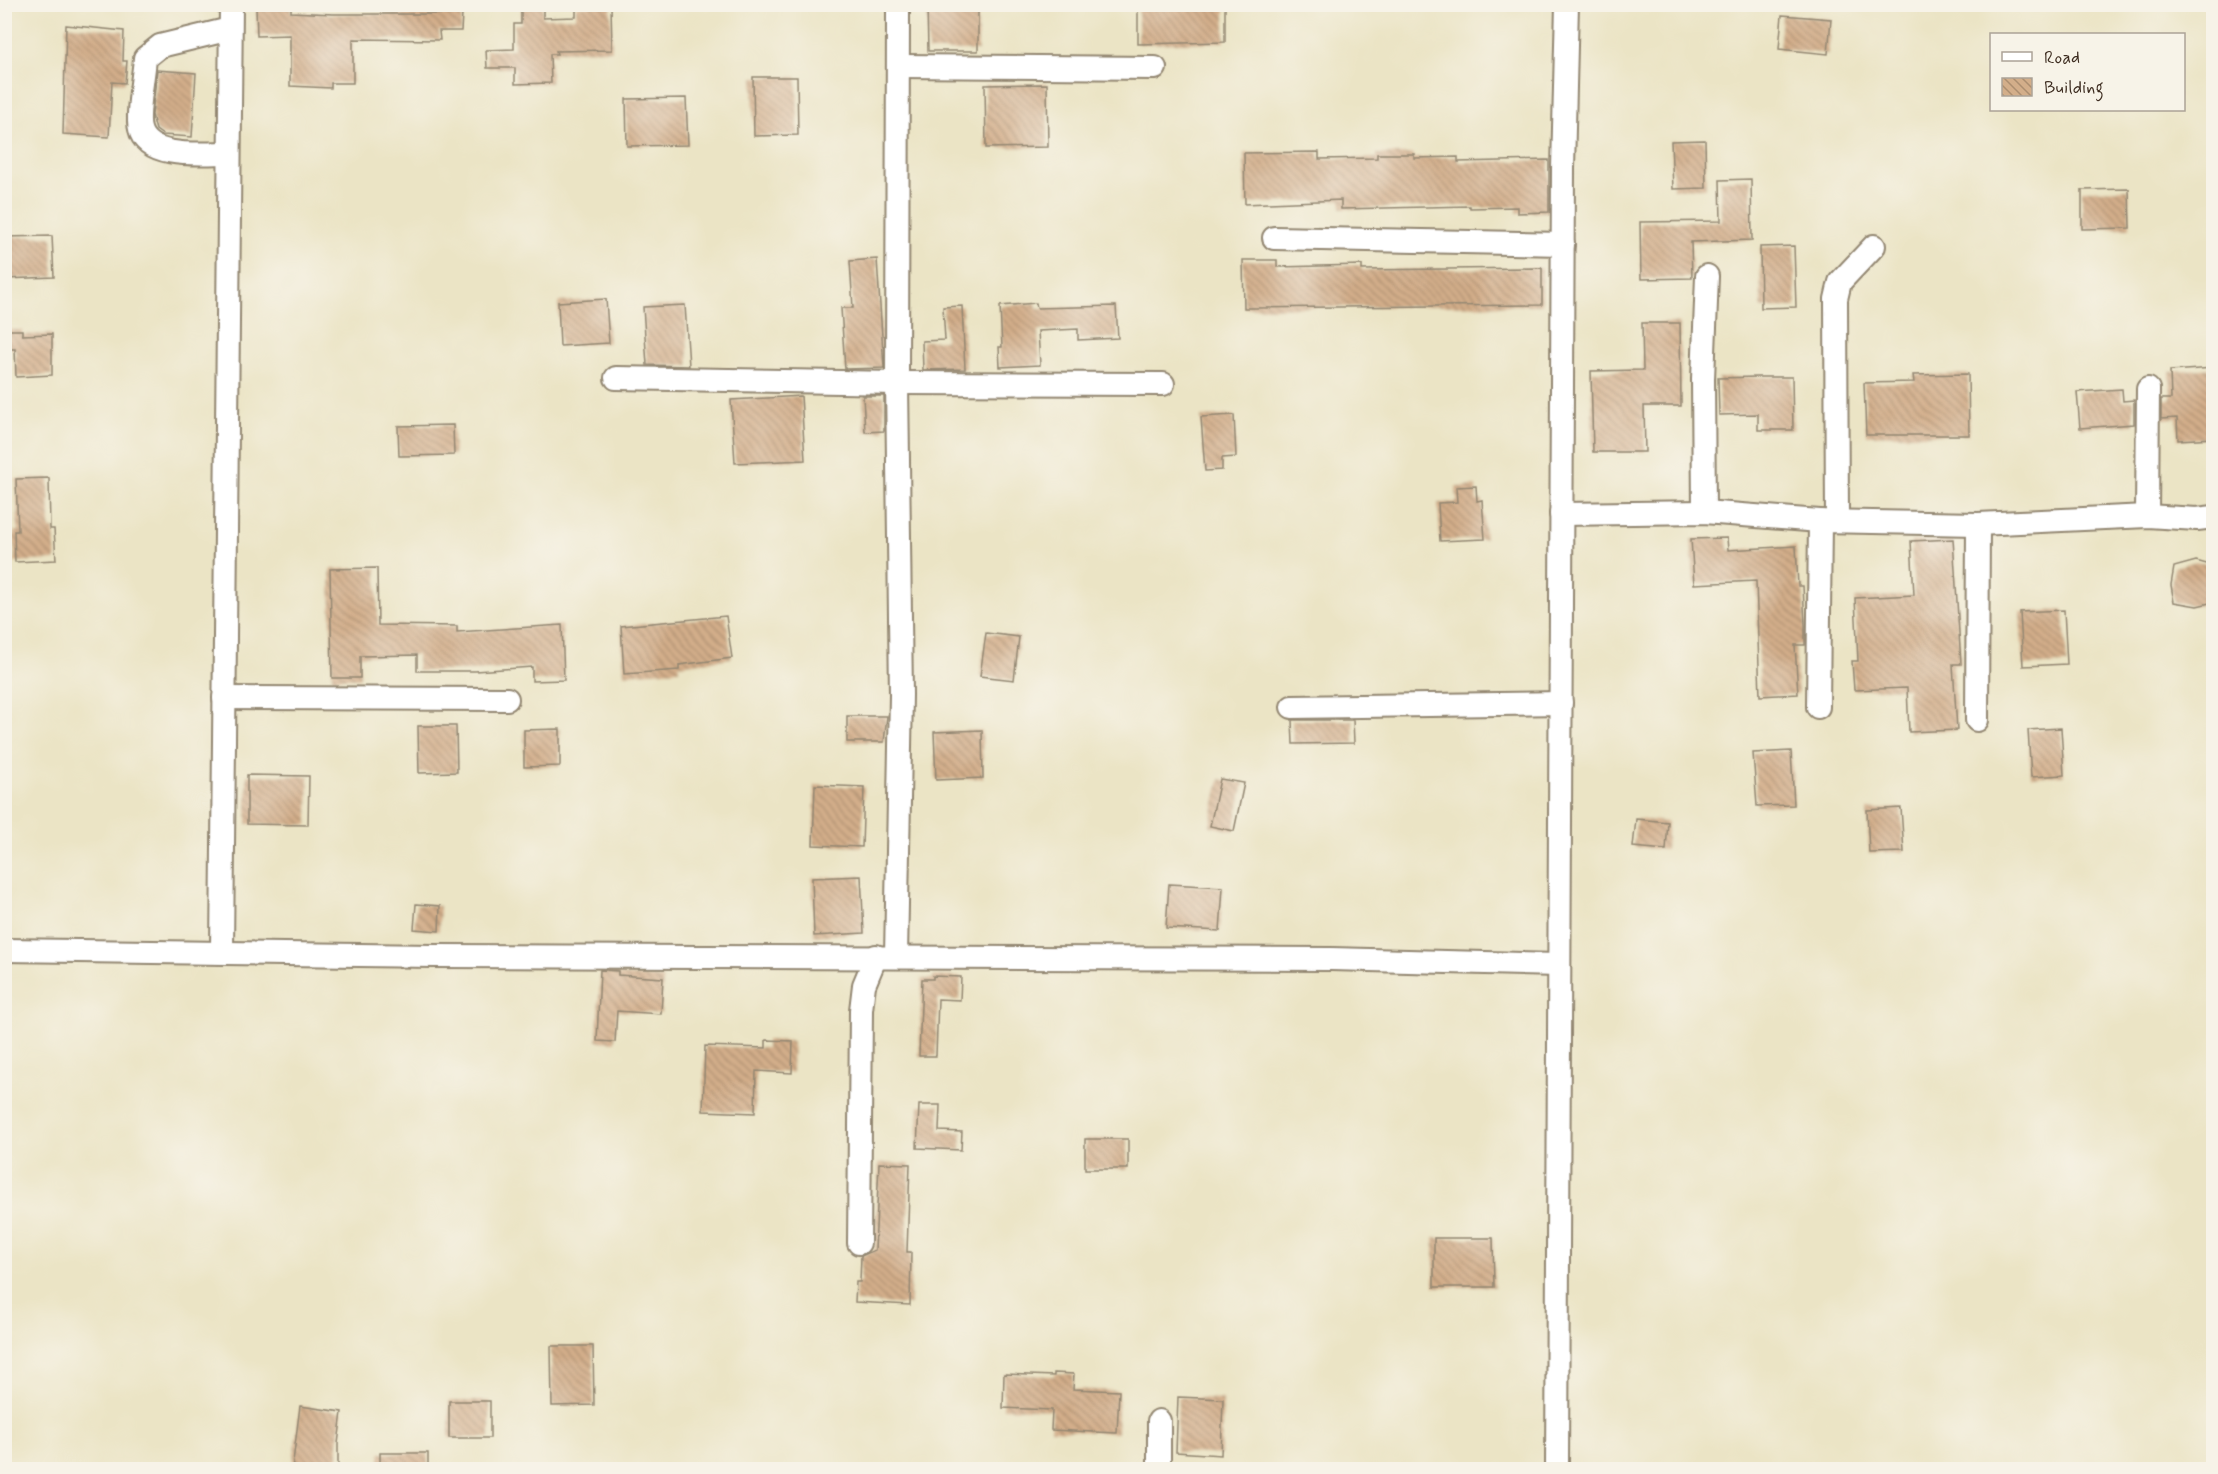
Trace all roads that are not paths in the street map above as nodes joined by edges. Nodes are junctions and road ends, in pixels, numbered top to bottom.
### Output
1 (231, 4) edge
2 (1567, 4) edge
3 (898, 12) dead end
4 (230, 29) junction
5 (898, 66) junction
6 (1155, 68) dead end
7 (229, 153) junction
8 (1274, 238) dead end
9 (1563, 244) junction
10 (1874, 246) dead end
11 (1707, 276) dead end
12 (616, 378) dead end
13 (897, 383) junction
14 (1163, 384) dead end
15 (2148, 389) dead end
16 (1704, 512) junction
17 (1561, 514) junction
18 (2147, 516) junction
19 (2214, 516) edge
20 (1828, 521) junction
21 (1978, 524) junction
22 (224, 698) junction
23 (507, 699) dead end
24 (1561, 703) junction
25 (1292, 706) dead end
26 (1818, 707) dead end
27 (1977, 720) dead end
28 (4, 950) edge
29 (222, 952) junction
30 (886, 956) junction
31 (1559, 965) junction
32 (859, 1243) dead end
33 (1159, 1421) dead end
34 (1159, 1470) edge
35 (1557, 1470) edge

1 - 4 street
2 - 9 street
3 - 5 street
4 - 7 street
4 - 7 street
5 - 6 street
5 - 13 street
7 - 22 street
8 - 9 street
9 - 17 street
10 - 20 street
11 - 16 street
12 - 13 street
13 - 14 street
13 - 30 street
15 - 18 street
16 - 17 street
16 - 20 street
17 - 24 street
18 - 19 street
18 - 21 street
20 - 21 street
20 - 26 street
21 - 27 street
22 - 23 street
22 - 29 street
24 - 25 street
24 - 31 street
28 - 29 street
29 - 30 street
30 - 31 street
30 - 32 street
31 - 35 street
33 - 34 street

